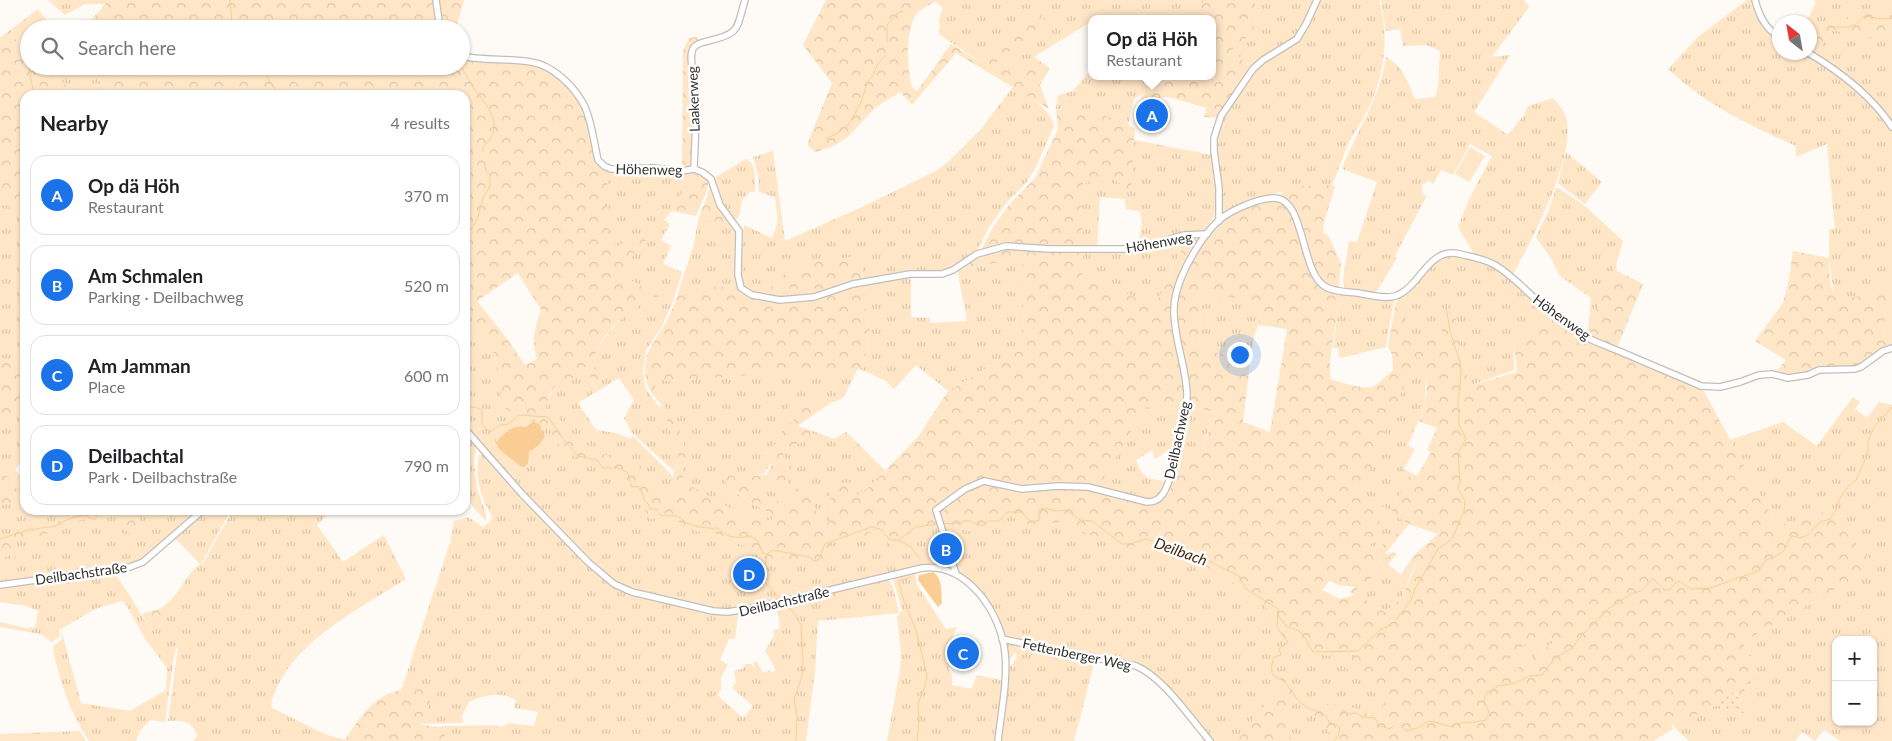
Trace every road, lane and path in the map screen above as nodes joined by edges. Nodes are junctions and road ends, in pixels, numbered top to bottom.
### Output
1 (436, 0) edge
2 (745, 0) edge
3 (1317, 0) edge
4 (1755, 0) edge
5 (439, 20) edge
6 (1772, 31) edge
7 (470, 57) edge
8 (1817, 58) edge
9 (1892, 127) edge
10 (694, 169) junction
11 (1219, 220) junction
12 (1207, 234) junction
13 (1892, 348) edge
14 (470, 435) edge
15 (197, 515) edge
16 (956, 574) junction
17 (0, 585) edge
18 (1002, 640) junction
19 (998, 741) edge
20 (1210, 741) edge

1 - 5 street
2 - 10 street, Laakerweg
3 - 11 street
4 - 6 street
7 - 10 street, Höhenweg
8 - 9 street
10 - 12 street, Höhenweg
11 - 12 street, Höhenweg
11 - 13 street, Höhenweg
12 - 16 street, Deilbachweg
14 - 16 street, Deilbachstraße
15 - 17 street, Deilbachstraße
16 - 18 street, Deilbachstraße
18 - 19 street, Deilbachstraße
18 - 20 street, Fettenberger Weg

